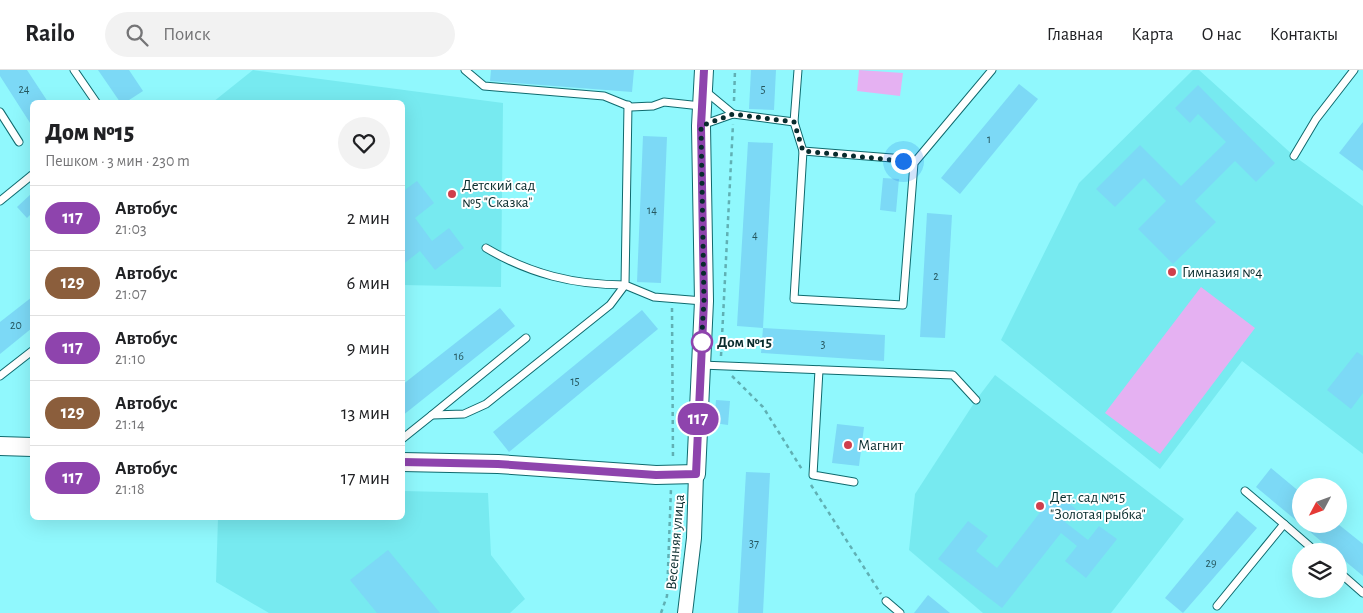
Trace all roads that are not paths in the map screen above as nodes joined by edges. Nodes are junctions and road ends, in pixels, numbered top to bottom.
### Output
1 (74, 70) edge
2 (465, 70) edge
3 (704, 70) edge
4 (798, 70) edge
5 (992, 70) edge
6 (1354, 70) edge
7 (703, 98) junction
8 (95, 100) edge
9 (628, 105) junction
10 (0, 112) edge
11 (733, 114) junction
12 (794, 122) junction
13 (701, 126) junction
14 (19, 142) dead end
15 (803, 151) junction
16 (1294, 156) dead end
17 (914, 164) junction
18 (30, 177) edge
19 (0, 201) edge
20 (486, 248) dead end
21 (625, 285) junction
22 (704, 301) junction
23 (526, 338) dead end
24 (30, 353) edge
25 (701, 364) junction
26 (819, 370) junction
27 (0, 376) edge
28 (976, 400) dead end
29 (432, 415) junction
30 (405, 437) edge
31 (0, 446) edge
32 (30, 447) edge
33 (405, 462) edge
34 (696, 474) junction
35 (854, 482) dead end
36 (1245, 491) dead end
37 (1284, 524) junction
38 (1306, 543) edge
39 (1347, 579) edge
40 (1363, 593) edge
41 (886, 601) dead end
42 (1217, 606) dead end
43 (685, 613) edge
44 (900, 613) edge

1 - 8 lane
2 - 9 lane
3 - 7 street
4 - 12 lane
5 - 17 lane
6 - 16 lane
7 - 9 lane
7 - 11 lane
7 - 13 street
9 - 21 lane
10 - 14 lane
11 - 12 lane
11 - 13 lane
12 - 15 lane
13 - 22 street
15 - 17 lane
15 - 17 lane
18 - 19 lane
20 - 21 lane
21 - 22 lane
21 - 29 lane
22 - 25 street
23 - 29 lane
24 - 27 lane
25 - 26 lane
25 - 34 street
26 - 28 lane
26 - 35 lane
29 - 30 lane
31 - 32 street
33 - 34 street
34 - 43 street, Весенняя улица
36 - 37 lane
37 - 38 lane
37 - 42 lane
39 - 40 lane
41 - 44 lane

